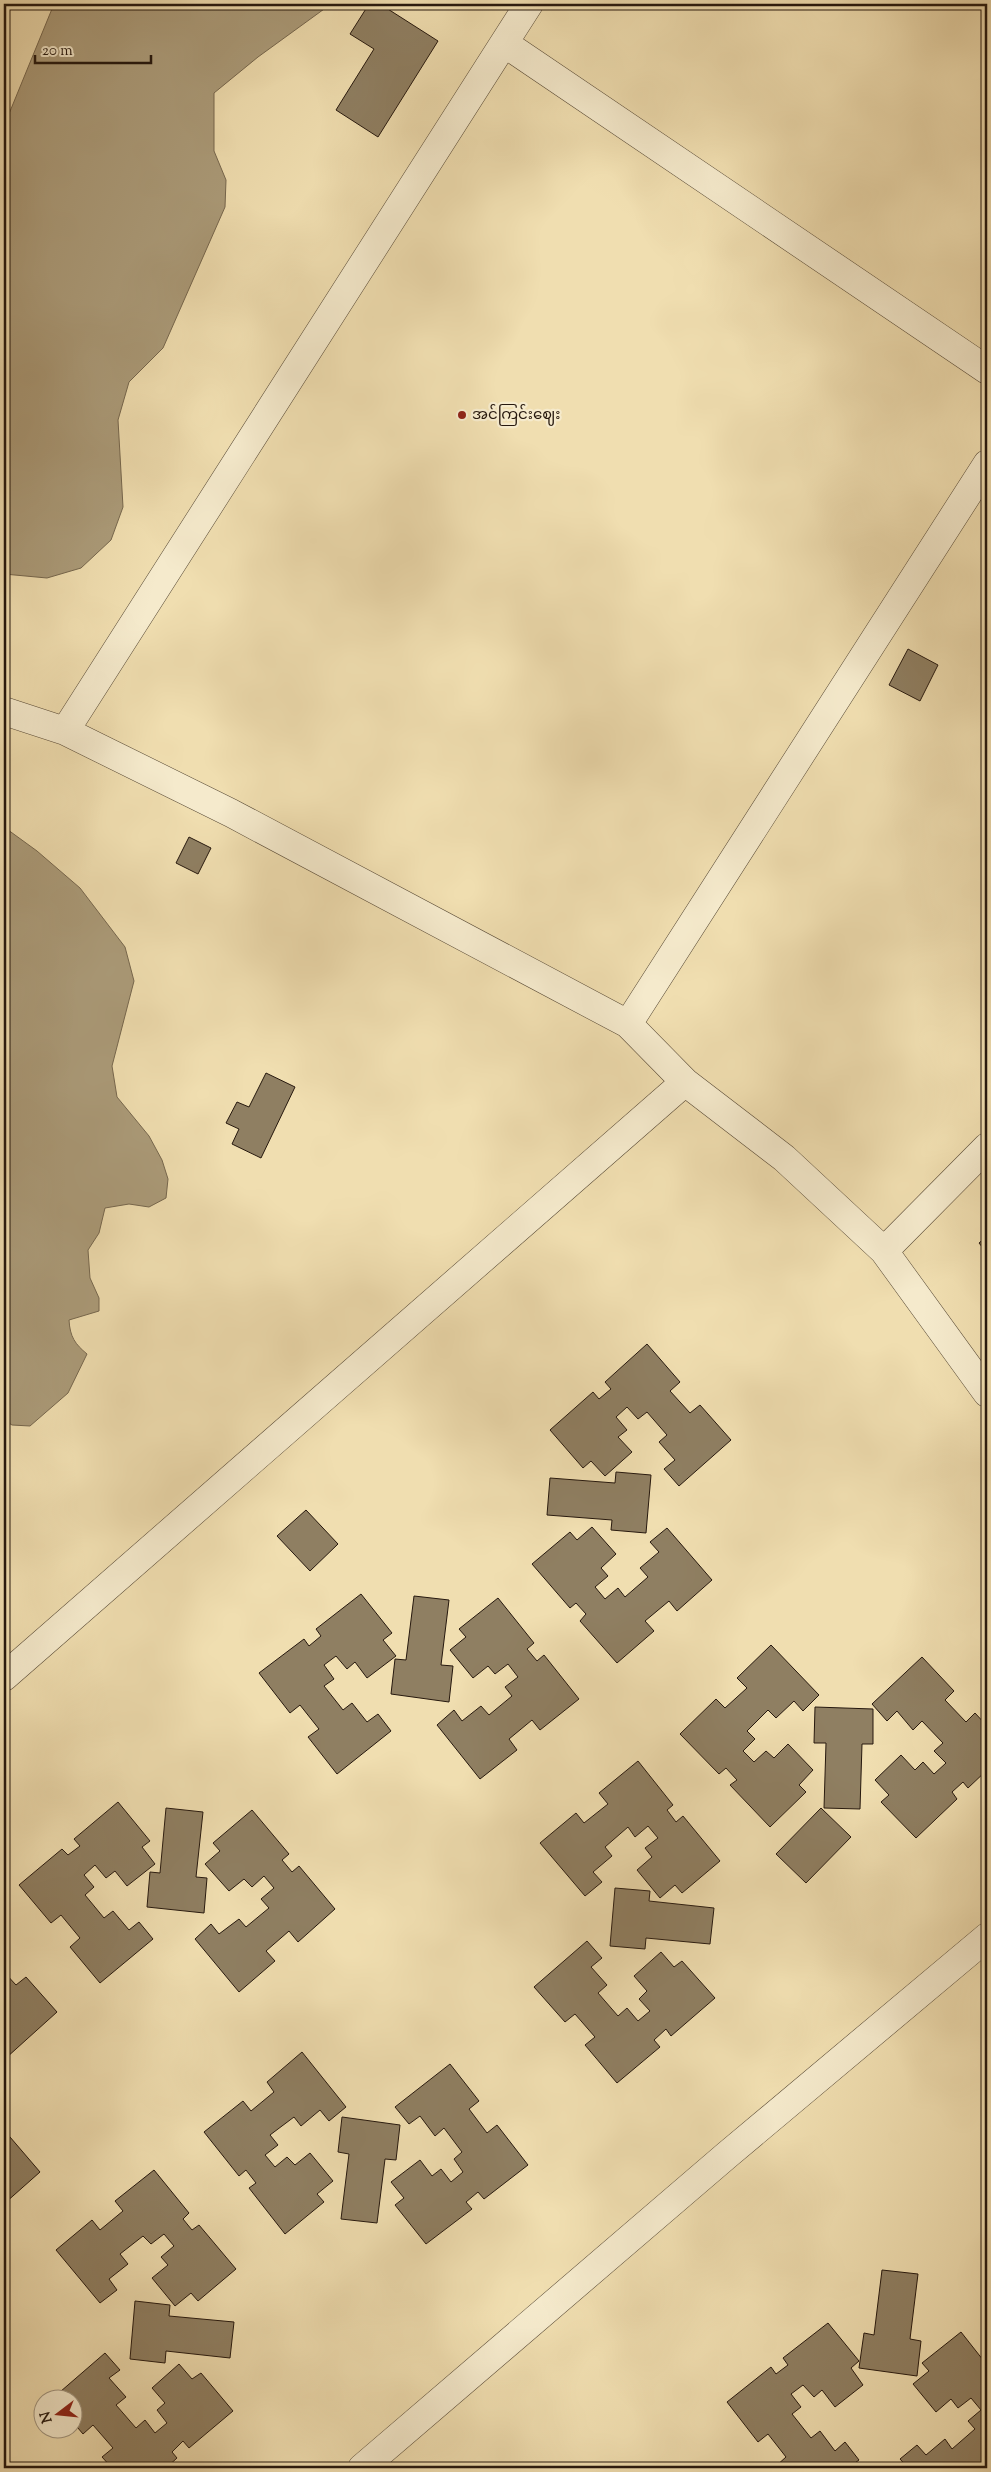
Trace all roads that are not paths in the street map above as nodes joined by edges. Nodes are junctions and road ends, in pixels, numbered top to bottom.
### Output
1 (530, 4) edge
2 (504, 43) junction
3 (987, 370) edge
4 (987, 464) edge
5 (4, 711) edge
6 (65, 731) junction
7 (628, 1024) junction
8 (685, 1082) junction
9 (987, 1147) edge
10 (884, 1251) junction
11 (987, 1393) edge
12 (4, 1677) edge
13 (987, 1937) edge
14 (362, 2468) edge

1 - 2 street
2 - 3 street
2 - 6 street
4 - 7 street
5 - 6 street
6 - 7 street
7 - 8 street
8 - 10 street
8 - 12 street
9 - 10 street
10 - 11 street
13 - 14 street

